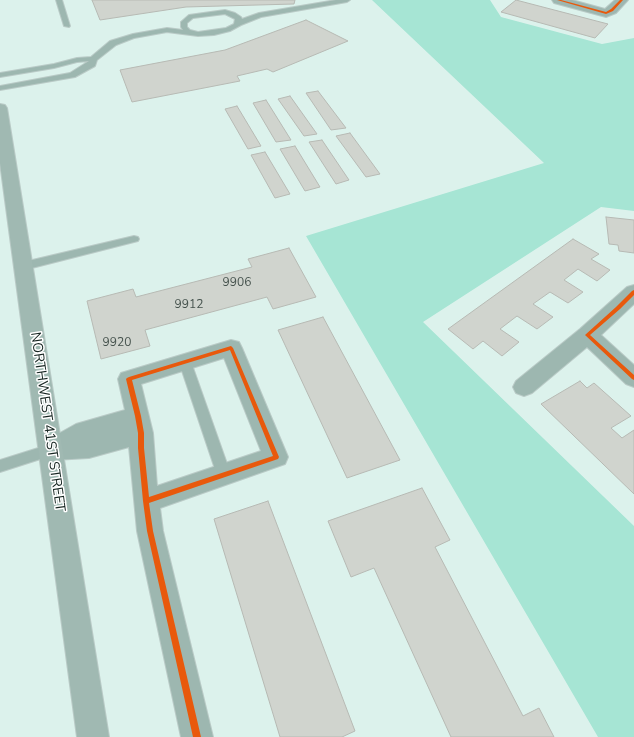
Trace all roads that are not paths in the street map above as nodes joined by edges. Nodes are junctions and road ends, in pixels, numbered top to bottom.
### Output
1 (58, 0) edge
2 (347, 0) edge
3 (558, 0) edge
4 (622, 0) edge
5 (233, 14) junction
6 (259, 15) junction
7 (186, 20) junction
8 (239, 24) junction
9 (67, 26) dead end
10 (167, 30) junction
11 (191, 33) junction
12 (93, 59) junction
13 (0, 76) edge
14 (0, 88) edge
15 (0, 108) edge
16 (134, 239) dead end
17 (24, 266) junction
18 (634, 292) edge
19 (587, 335) junction
20 (184, 362) junction
21 (634, 378) edge
22 (524, 387) dead end
23 (140, 424) junction
24 (51, 450) junction
25 (0, 466) edge
26 (224, 475) junction
27 (146, 501) junction
28 (93, 737) edge
29 (197, 737) edge

1 - 9 lane
2 - 6 lane
3 - 4 street
5 - 6 lane
5 - 7 lane
5 - 8 lane
6 - 8 lane
7 - 10 lane
7 - 11 lane
8 - 11 lane
10 - 11 lane
10 - 12 lane
12 - 13 lane
12 - 14 lane
15 - 17 main road, NORTHWEST 41ST STREET
16 - 17 lane
17 - 24 main road, NORTHWEST 41ST STREET
18 - 19 street
19 - 21 street
19 - 22 street
20 - 23 street
20 - 26 lane
20 - 26 street
23 - 24 street
23 - 27 street
24 - 25 lane
24 - 28 main road, NORTHWEST 41ST STREET
26 - 27 street
27 - 29 street

